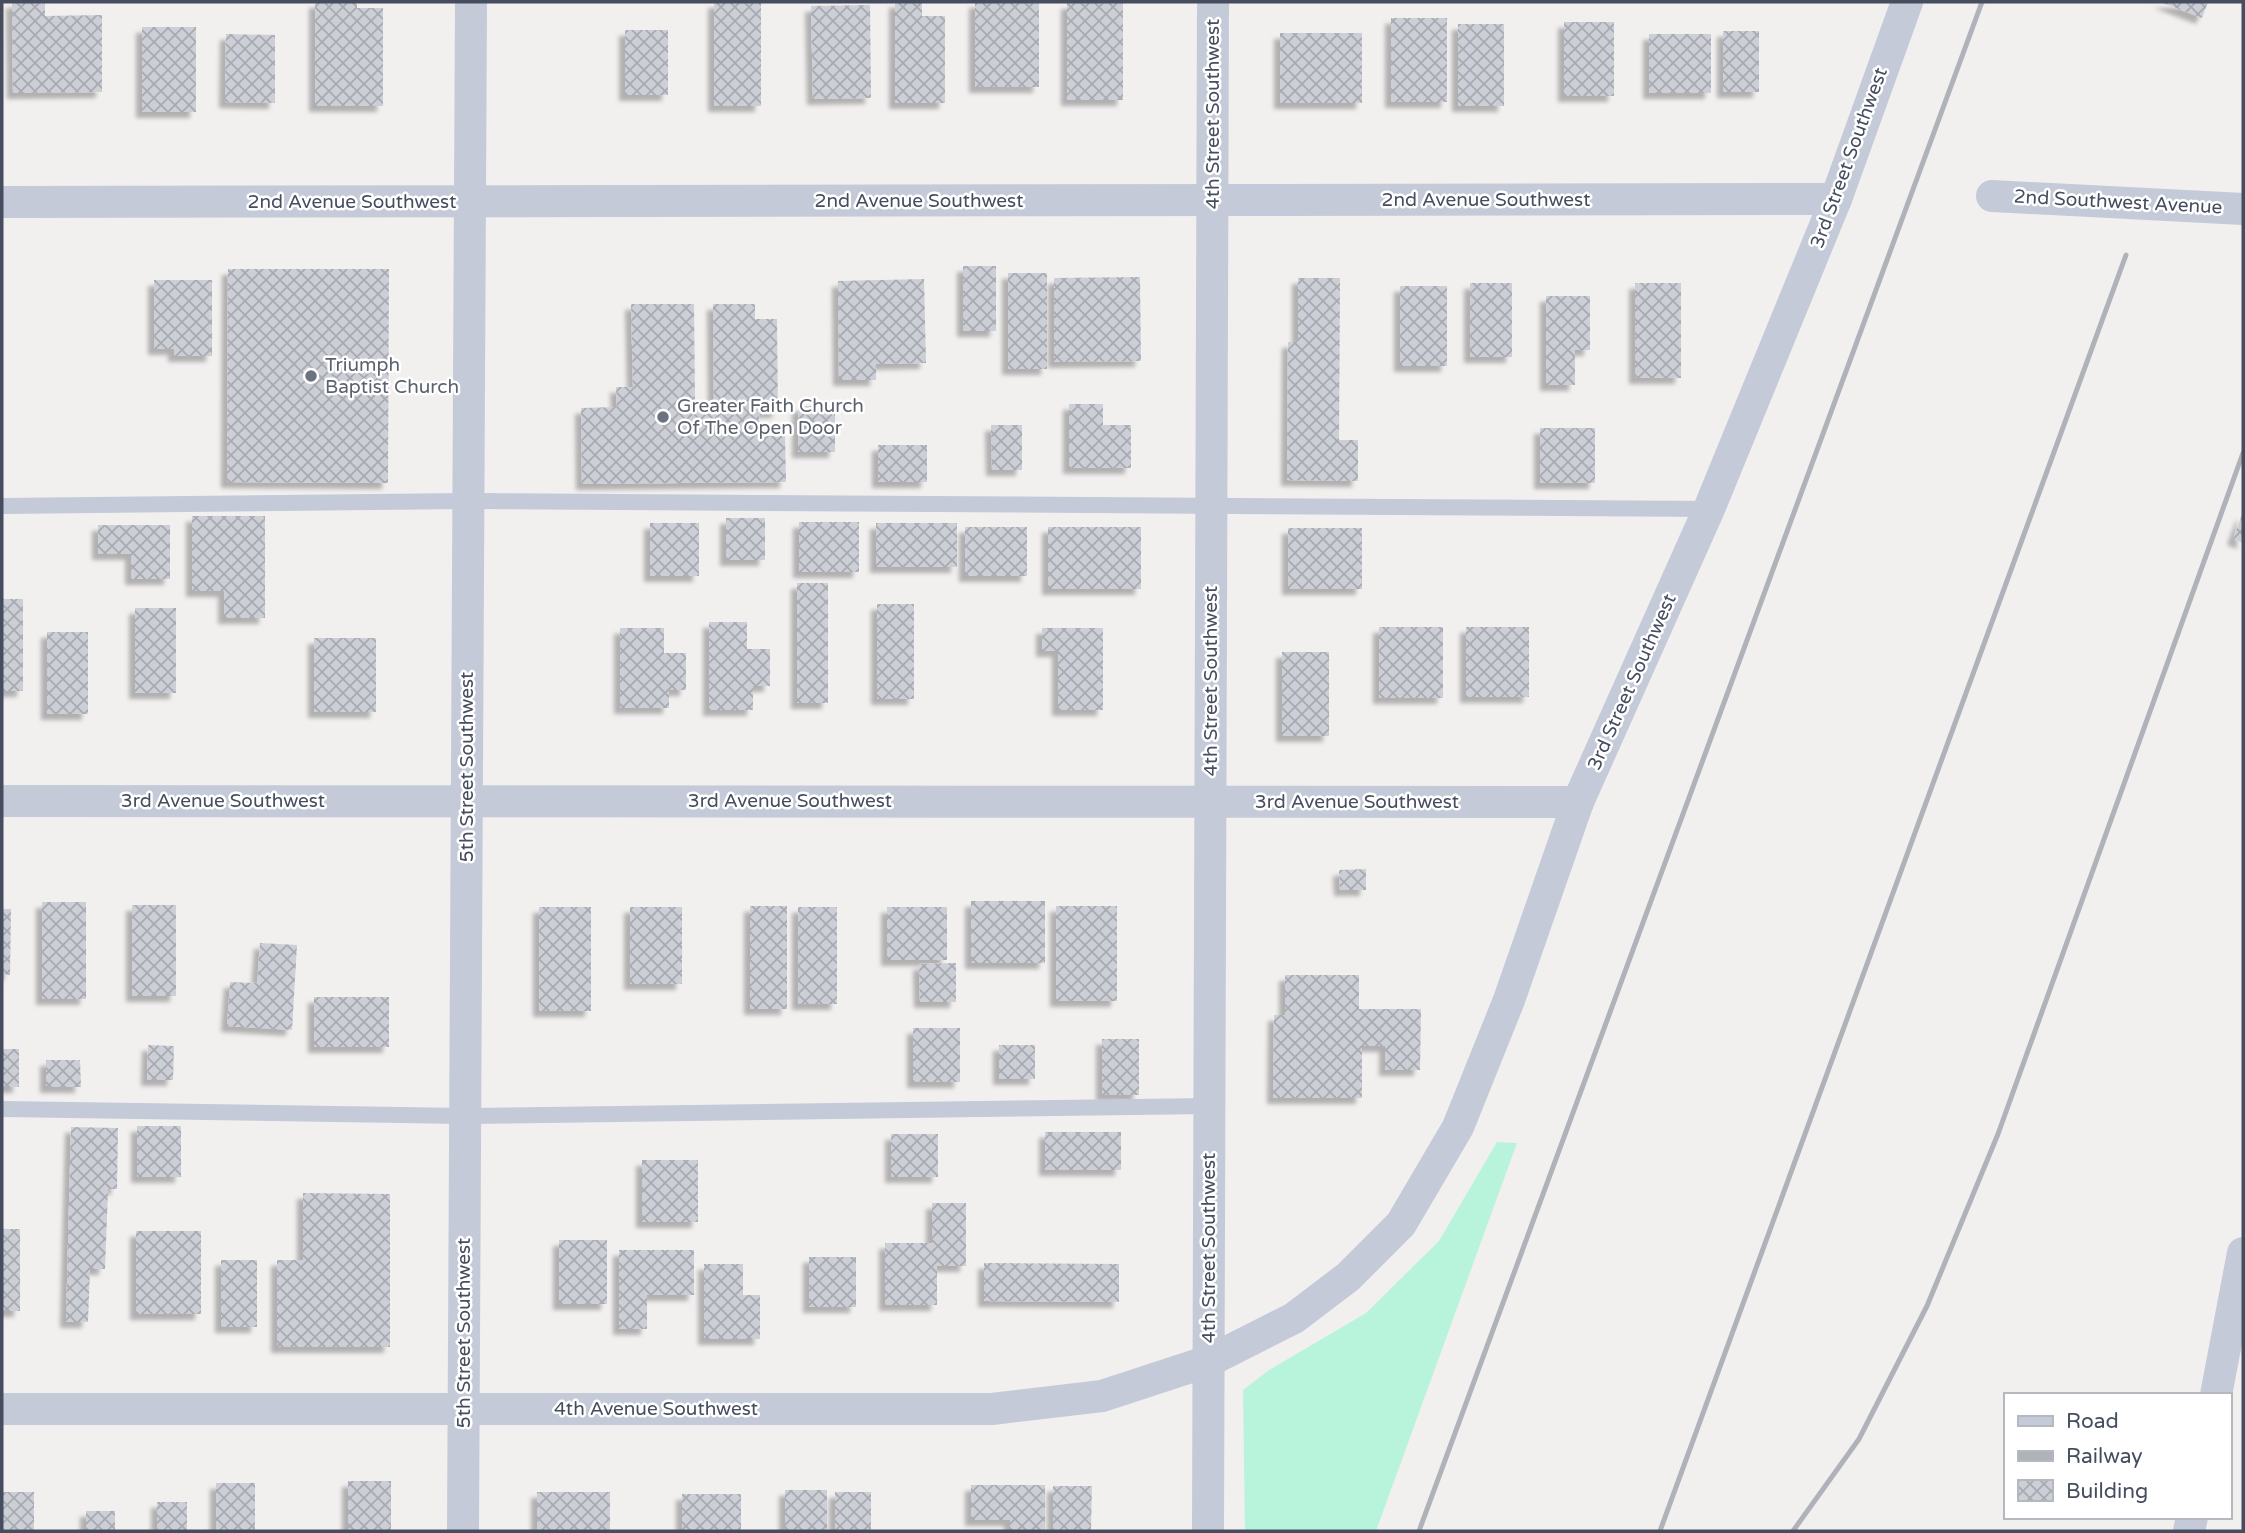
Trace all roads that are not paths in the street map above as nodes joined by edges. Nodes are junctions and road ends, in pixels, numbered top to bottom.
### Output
1 (471, 2) edge
2 (1213, 2) edge
3 (1907, 2) edge
4 (1992, 196) dead end
5 (1836, 199) junction
6 (1213, 200) junction
7 (470, 201) junction
8 (2, 202) edge
9 (2243, 209) edge
10 (468, 501) junction
11 (2, 506) edge
12 (1212, 506) junction
13 (1709, 509) junction
14 (2, 800) edge
15 (467, 801) junction
16 (1211, 802) junction
17 (1578, 802) junction
18 (1210, 1106) junction
19 (2, 1110) edge
20 (465, 1116) junction
21 (2243, 1252) edge
22 (1294, 1318) joint
23 (1209, 1360) junction
24 (2216, 1393) edge
25 (2, 1409) edge
26 (464, 1409) junction
27 (463, 1531) edge
28 (1208, 1531) edge

1 - 7 street, 5th Street Southwest
2 - 6 street, 4th Street Southwest
3 - 5 street, 3rd Street Southwest
4 - 9 street, 2nd Southwest Avenue
5 - 6 street, 2nd Avenue Southwest
5 - 13 street, 3rd Street Southwest
6 - 7 street, 2nd Avenue Southwest
6 - 12 street, 4th Street Southwest
7 - 8 street, 2nd Avenue Southwest
7 - 10 street, 5th Street Southwest
10 - 11 lane
10 - 12 lane
10 - 15 street, 5th Street Southwest
12 - 13 lane
12 - 16 street, 4th Street Southwest
13 - 17 street, 3rd Street Southwest
14 - 15 street, 3rd Avenue Southwest
15 - 16 street, 3rd Avenue Southwest
15 - 20 street, 5th Street Southwest
16 - 17 street, 3rd Avenue Southwest
16 - 18 street, 4th Street Southwest
17 - 22 street, 3rd Street Southwest
18 - 20 lane
18 - 23 street, 4th Street Southwest
19 - 20 lane
20 - 26 street, 5th Street Southwest
21 - 24 street
22 - 23 street, 4th Avenue Southwest
23 - 26 street, 4th Avenue Southwest
23 - 28 street, 4th Street Southwest
25 - 26 street, 4th Avenue Southwest
26 - 27 street, 5th Street Southwest

